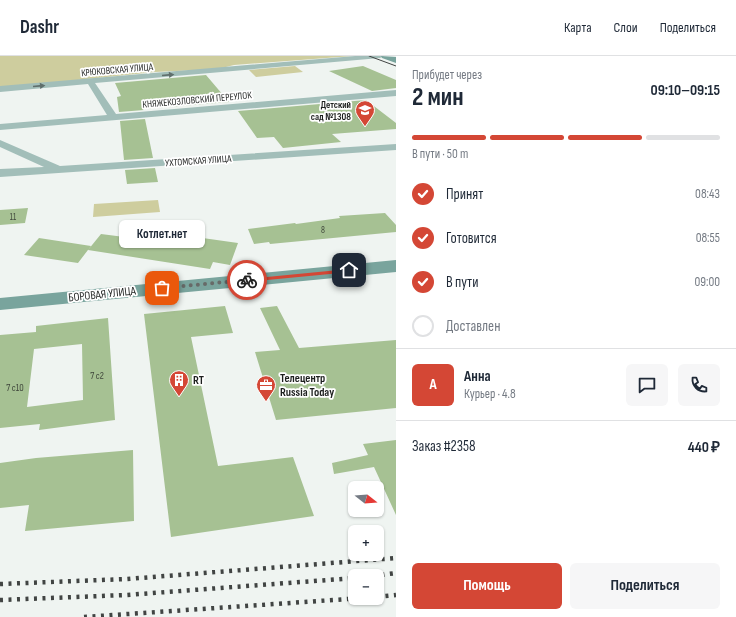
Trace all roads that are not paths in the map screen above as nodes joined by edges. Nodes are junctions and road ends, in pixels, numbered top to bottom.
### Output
1 (380, 56) edge
2 (385, 56) edge
3 (396, 60) edge
4 (90, 81) junction
5 (0, 89) edge
6 (396, 93) edge
7 (113, 117) junction
8 (0, 127) edge
9 (0, 143) edge
10 (396, 147) edge
11 (61, 170) junction
12 (0, 173) edge
13 (396, 266) edge
14 (0, 304) edge

4 -> 1 street, КРЮКОВСКАЯ УЛИЦА
2 - 3 street
5 -> 4 street, КРЮКОВСКАЯ УЛИЦА
4 - 7 street
6 - 7 street, КНЯЖЕКОЗЛОВСКИЙ ПЕРЕУЛОК
7 - 8 street, КНЯЖЕКОЗЛОВСКИЙ ПЕРЕУЛОК
9 - 11 street
10 - 11 street, УХТОМСКАЯ УЛИЦА
11 - 12 street, УХТОМСКАЯ УЛИЦА
13 - 14 street, БОРОВАЯ УЛИЦА

